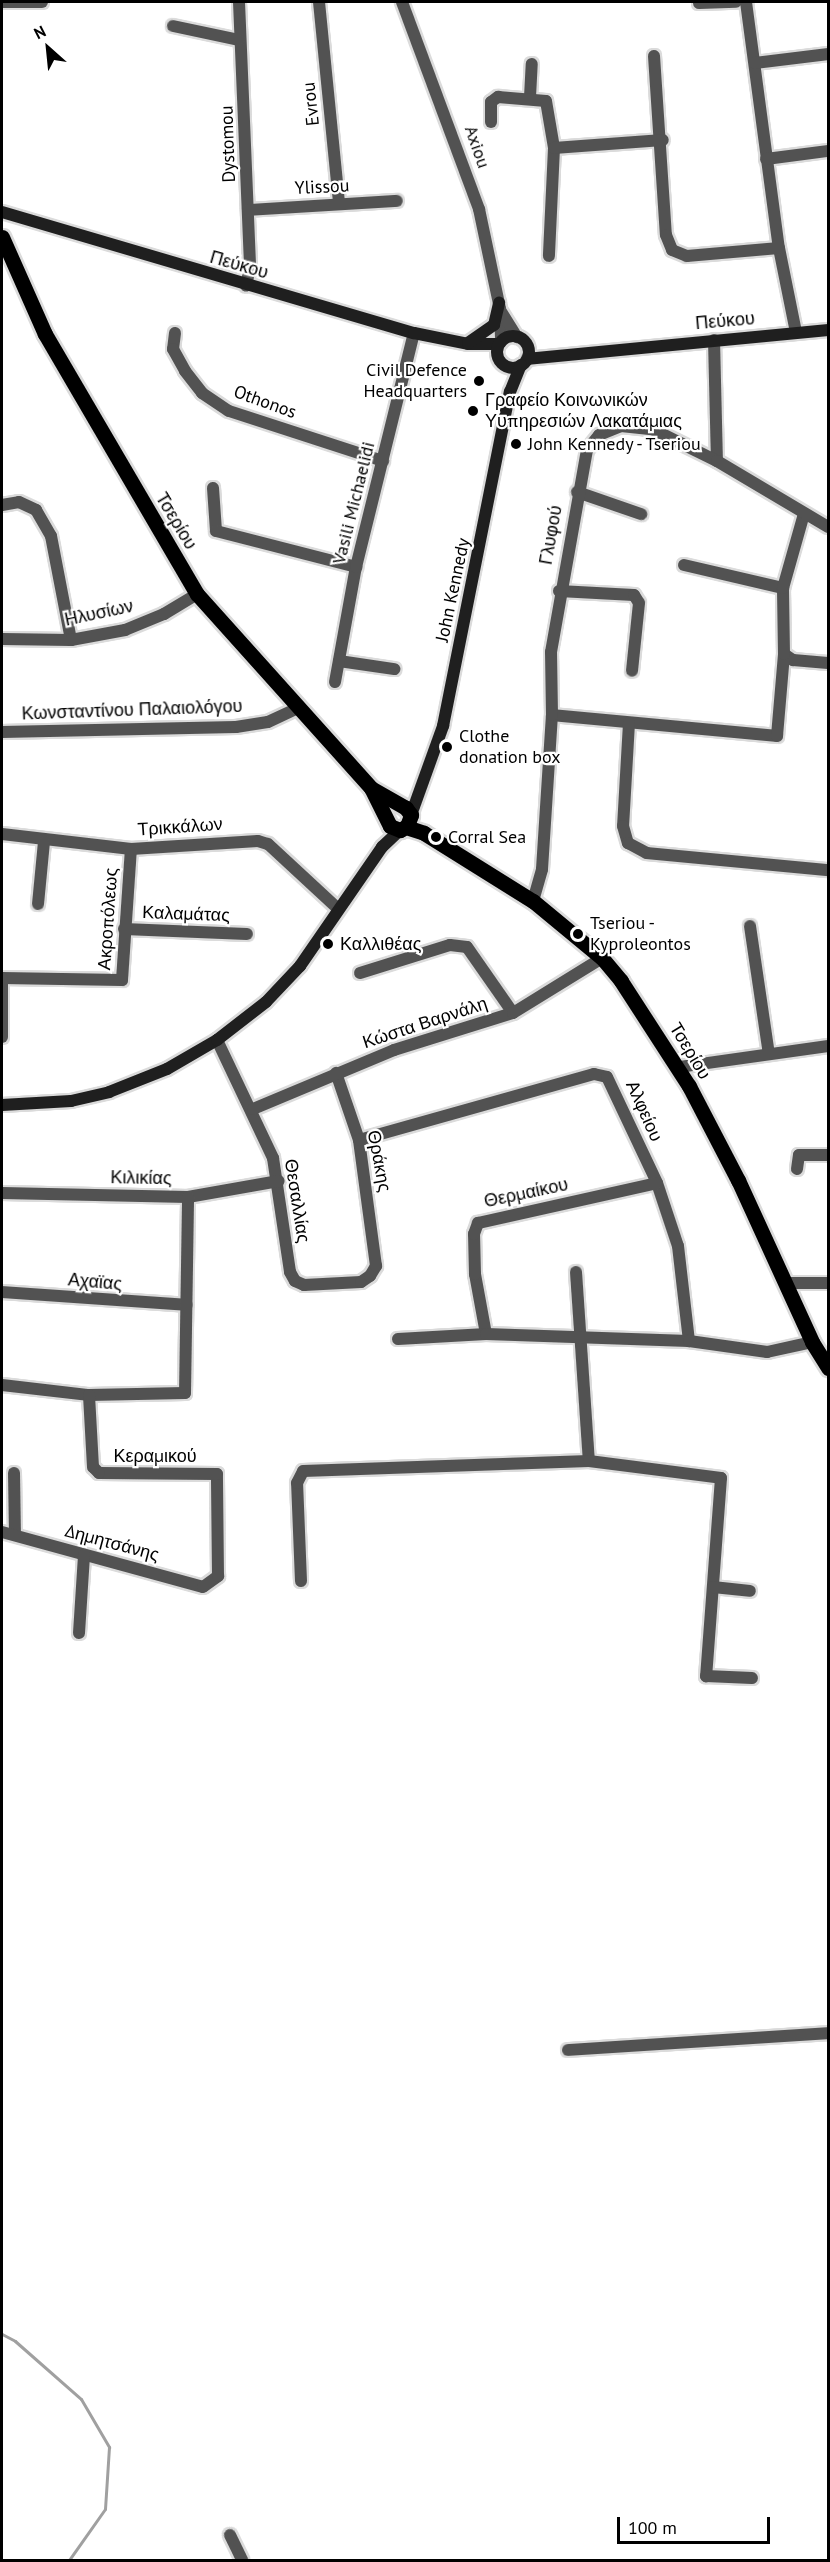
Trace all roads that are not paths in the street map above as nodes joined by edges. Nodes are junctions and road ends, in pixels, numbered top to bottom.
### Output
1 (2, 2) edge
2 (42, 2) edge
3 (239, 2) edge
4 (318, 2) edge
5 (402, 2) edge
6 (736, 2) edge
7 (746, 2) edge
8 (699, 3) dead end
9 (173, 26) dead end
10 (239, 40) junction
11 (828, 54) edge
12 (654, 56) dead end
13 (755, 63) junction
14 (532, 64) dead end
15 (530, 97) junction
16 (491, 122) dead end
17 (663, 140) junction
18 (554, 148) junction
19 (828, 151) edge
20 (766, 159) junction
21 (397, 201) dead end
22 (339, 203) junction
23 (248, 210) junction
24 (2, 212) edge
25 (2, 237) edge
26 (779, 248) junction
27 (549, 256) dead end
28 (246, 286) junction
29 (499, 306) junction
30 (828, 330) edge
31 (796, 332) junction
32 (175, 333) dead end
33 (414, 333) junction
34 (522, 340) junction
35 (714, 340) junction
36 (468, 344) junction
37 (499, 347) junction
38 (553, 354) junction
39 (524, 362) junction
40 (506, 366) junction
41 (510, 392) junction
42 (383, 461) junction
43 (717, 461) junction
44 (213, 488) dead end
45 (577, 492) junction
46 (2, 505) edge
47 (641, 514) dead end
48 (804, 514) junction
49 (828, 527) edge
50 (684, 565) dead end
51 (356, 567) junction
52 (783, 588) junction
53 (559, 591) junction
54 (197, 594) junction
55 (2, 639) edge
56 (71, 640) junction
57 (784, 654) junction
58 (339, 661) junction
59 (828, 663) edge
60 (394, 669) dead end
61 (633, 671) dead end
62 (336, 682) dead end
63 (296, 709) junction
64 (552, 715) junction
65 (629, 723) junction
66 (2, 732) edge
67 (400, 817) junction
68 (2, 834) edge
69 (44, 842) junction
70 (131, 849) junction
71 (828, 870) edge
72 (533, 901) junction
73 (38, 904) dead end
74 (337, 908) junction
75 (750, 926) dead end
76 (124, 929) junction
77 (247, 934) dead end
78 (602, 958) junction
79 (360, 973) dead end
80 (2, 978) edge
81 (513, 1013) junction
82 (2, 1037) edge
83 (216, 1041) junction
84 (828, 1046) edge
85 (769, 1054) junction
86 (679, 1068) junction
87 (336, 1073) junction
88 (2, 1105) edge
89 (253, 1109) junction
90 (359, 1140) junction
91 (828, 1155) edge
92 (797, 1169) dead end
93 (279, 1180) junction
94 (657, 1183) junction
95 (2, 1192) edge
96 (188, 1197) junction
97 (375, 1258) joint
98 (576, 1272) dead end
99 (787, 1283) junction
100 (828, 1283) edge
101 (2, 1292) edge
102 (187, 1305) junction
103 (486, 1334) junction
104 (582, 1337) junction
105 (398, 1339) dead end
106 (689, 1341) junction
107 (812, 1342) junction
108 (828, 1368) edge
109 (2, 1385) edge
110 (89, 1395) junction
111 (589, 1461) junction
112 (14, 1473) dead end
113 (2, 1532) edge
114 (15, 1535) junction
115 (84, 1554) junction
116 (301, 1581) dead end
117 (212, 1584) joint
118 (713, 1587) junction
119 (750, 1591) dead end
120 (79, 1633) dead end
121 (752, 1678) dead end
122 (828, 2033) edge
123 (568, 2050) dead end
124 (230, 2535) dead end
125 (242, 2560) edge

1 - 2 street
3 - 10 street, Dystomou
4 - 22 street, Evrou
5 - 29 street, Axiou
6 - 8 street
7 - 13 street
9 - 10 street
10 - 23 street, Dystomou
11 - 13 street
12 - 17 street
13 - 20 street
14 - 15 street
15 - 16 street
15 - 18 street
17 - 18 street
17 - 26 street
18 - 27 street
19 - 20 street
20 - 26 street
21 - 22 street, Ylissou
22 - 23 street, Ylissou
23 - 28 street, Dystomou
24 - 28 street, Πεύκου
25 - 54 main road, Τσερίου
26 - 31 street
28 - 33 street, Πεύκου
29 - 34 street, Axiou
29 - 36 street
29 - 37 street, Axiou
30 - 31 street, Πεύκου
31 - 35 street, Πεύκου
32 - 42 street, Othonos
33 - 36 street, Πεύκου
33 - 42 street, Vasili Michaelidi
34 - 37 street, Πεύκου
34 - 38 street, Πεύκου
34 - 39 street
35 - 38 street, Πεύκου
35 - 43 street
36 - 37 street, Πεύκου
37 - 40 street
38 - 39 street, Πεύκου
39 - 40 street, Πεύκου
39 - 41 street
40 - 41 street
41 - 67 street, John Kennedy
42 - 51 street, Vasili Michaelidi
43 - 45 street, Γλυφού
43 - 48 street, Γλυφού
44 - 51 street
45 - 47 street
45 - 53 street, Γλυφού
46 - 56 street
48 - 49 street, Γλυφού
48 - 52 street
50 - 52 street
51 - 58 street, Vasili Michaelidi
52 - 57 street
53 - 61 street
53 - 64 street, Γλυφού
54 - 56 street, Ηλυσίων
54 - 63 main road, Τσερίου
55 - 56 street, Ηλυσίων
57 - 59 street
57 - 65 street
58 - 60 street
58 - 62 street, Vasili Michaelidi
63 - 66 street, Κωνσταντίνου Παλαιολόγου
63 - 67 main road, Τσερίου
64 - 65 street
64 - 72 street, Γλυφού
65 - 71 street
67 - 72 main road, Τσερίου
67 - 74 street, John Kennedy
68 - 69 street, Τρικκάλων
69 - 70 street, Τρικκάλων
69 - 73 street
70 - 74 street, Τρικκάλων
70 - 76 street, Ακροπόλεως
72 - 78 main road, Τσερίου
74 - 83 street
75 - 85 street
76 - 77 street, Καλαμάτας
76 - 80 street, Ακροπόλεως
78 - 81 street, Κώστα Βαρνάλη
78 - 86 main road, Τσερίου
79 - 81 street
80 - 82 street
81 - 87 street, Κώστα Βαρνάλη
83 - 88 street
83 - 89 street, Θεσαλλίας
84 - 85 street
85 - 86 street
86 - 99 main road, Τσερίου
87 - 89 street, Κώστα Βαρνάλη
87 - 90 street, Θράκης
89 - 93 street, Θεσαλλίας
90 - 94 street, Αλφείου
90 - 97 street, Θράκης
91 - 92 street
93 - 96 street, Κιλικίας
93 - 97 street, Θεσαλλίας
94 - 103 street, Θερμαίκου
94 - 106 street, Αλφείου
95 - 96 street, Κιλικίας
96 - 102 street
98 - 104 street
99 - 100 street
99 - 107 main road, Τσερίου
101 - 102 street, Αχαϊας
102 - 110 street
103 - 104 street
103 - 105 street
104 - 106 street
104 - 111 street
106 - 107 street
107 - 108 main road, Τσερίου
109 - 110 street
110 - 117 street, Κεραμικού
111 - 116 street
111 - 118 street
112 - 114 street
113 - 114 street, Δημητσάνης
114 - 115 street, Δημητσάνης
115 - 117 street, Δημητσάνης
115 - 120 street
118 - 119 street
118 - 121 street
122 - 123 street
124 - 125 street

